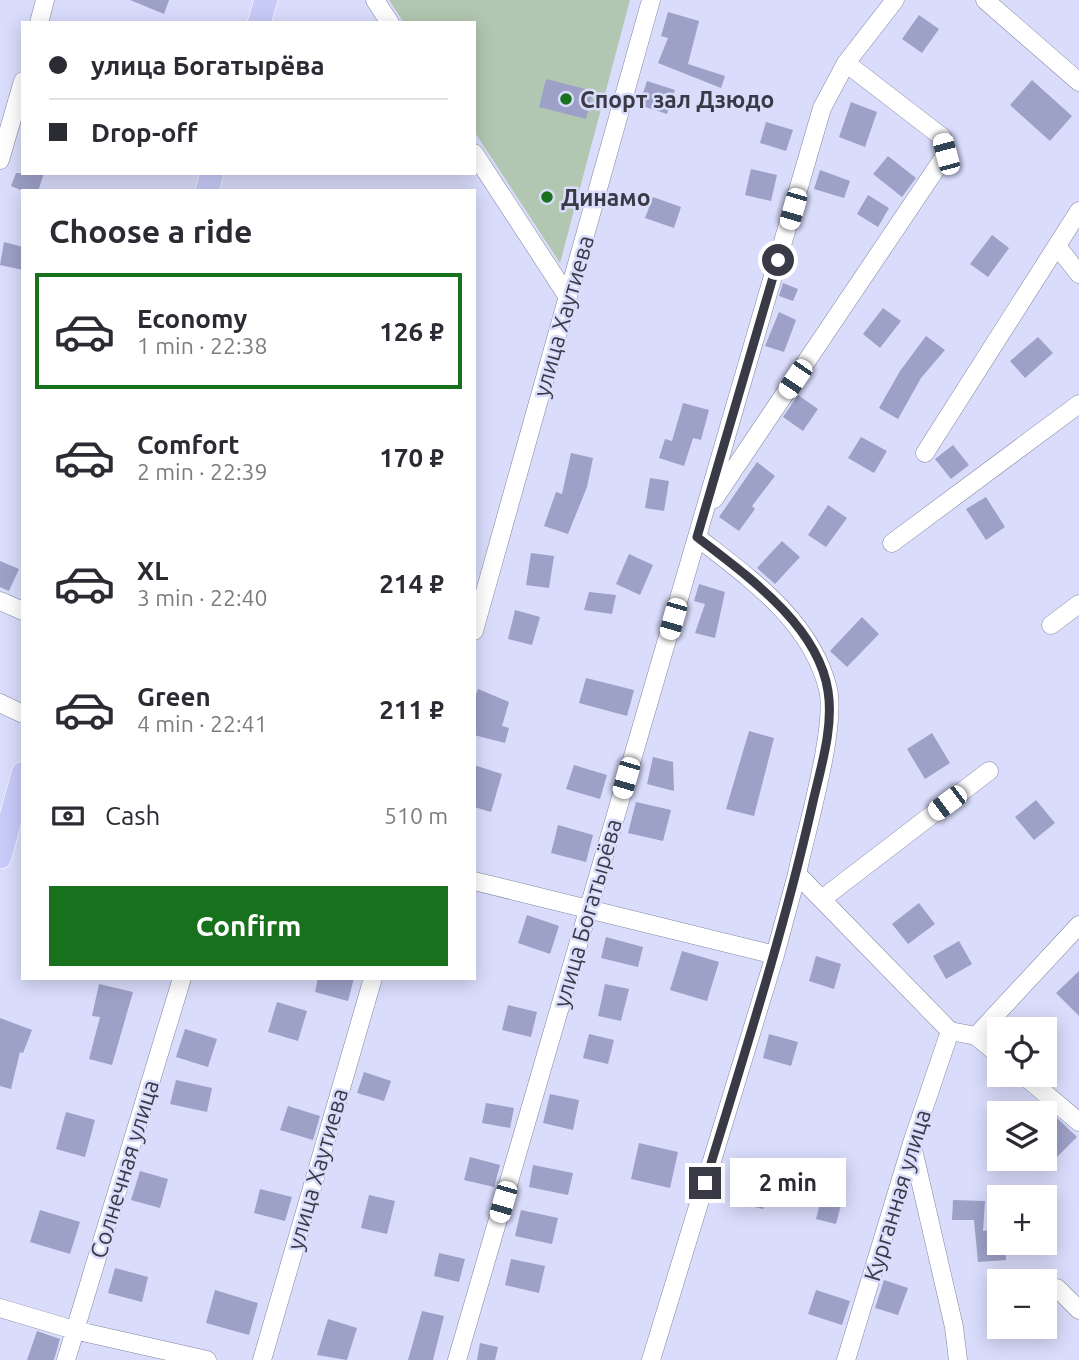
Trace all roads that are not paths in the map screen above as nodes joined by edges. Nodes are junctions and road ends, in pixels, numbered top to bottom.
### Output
1 (45, 0) edge
2 (266, 0) edge
3 (375, 0) edge
4 (651, 0) edge
5 (895, 0) edge
6 (985, 0) edge
7 (39, 21) edge
8 (260, 21) edge
9 (389, 21) edge
10 (846, 63) junction
11 (1079, 82) edge
12 (21, 85) edge
13 (6, 118) edge
14 (476, 156) edge
15 (0, 160) edge
16 (1079, 212) edge
17 (1057, 246) junction
18 (1079, 274) edge
19 (568, 297) junction
20 (1079, 404) edge
21 (925, 453) dead end
22 (704, 514) junction
23 (697, 537) junction
24 (892, 543) dead end
25 (0, 601) edge
26 (1079, 604) edge
27 (21, 610) edge
28 (476, 624) edge
29 (1051, 625) dead end
30 (0, 703) edge
31 (21, 713) edge
32 (989, 771) dead end
33 (21, 780) edge
34 (0, 857) edge
35 (797, 874) junction
36 (476, 882) edge
37 (822, 899) junction
38 (588, 911) junction
39 (1079, 925) edge
40 (775, 956) junction
41 (181, 980) edge
42 (372, 980) edge
43 (950, 1031) junction
44 (976, 1036) junction
45 (987, 1045) edge
46 (1037, 1087) edge
47 (1079, 1122) edge
48 (912, 1143) junction
49 (1057, 1288) dead end
50 (0, 1308) edge
51 (1079, 1310) edge
52 (74, 1330) junction
53 (66, 1360) edge
54 (207, 1360) edge
55 (262, 1360) edge
56 (457, 1360) edge
57 (651, 1360) edge
58 (846, 1360) edge
59 (958, 1360) edge

1 - 7 street
2 - 8 main road
3 - 9 street
4 - 19 street, улица Хаутиева
5 - 10 street, улица Богатырёва
6 - 11 street
10 - 22 street, улица Богатырёва
10 - 22 street
12 - 13 street
13 - 15 street
14 - 19 street
16 - 17 street
17 - 18 street
17 - 21 street
19 - 28 street, улица Хаутиева
20 - 24 street
22 - 23 street, улица Богатырёва
23 - 35 street
23 - 38 street, улица Богатырёва
25 - 27 street
26 - 29 street
30 - 31 street
32 - 37 street
33 - 34 main road
35 - 37 street
35 - 40 street
36 - 38 street
37 - 43 street
38 - 40 street
38 - 56 street, улица Богатырёва
39 - 44 street
40 - 57 street
41 - 52 street, Солнечная улица
42 - 55 street, улица Хаутиева
43 - 44 street
43 - 48 street, Курганная улица
44 - 45 street
46 - 47 street
48 - 58 street, Курганная улица
48 - 59 street
49 - 51 street
50 - 52 street
52 - 53 street, Солнечная улица
52 - 54 street

